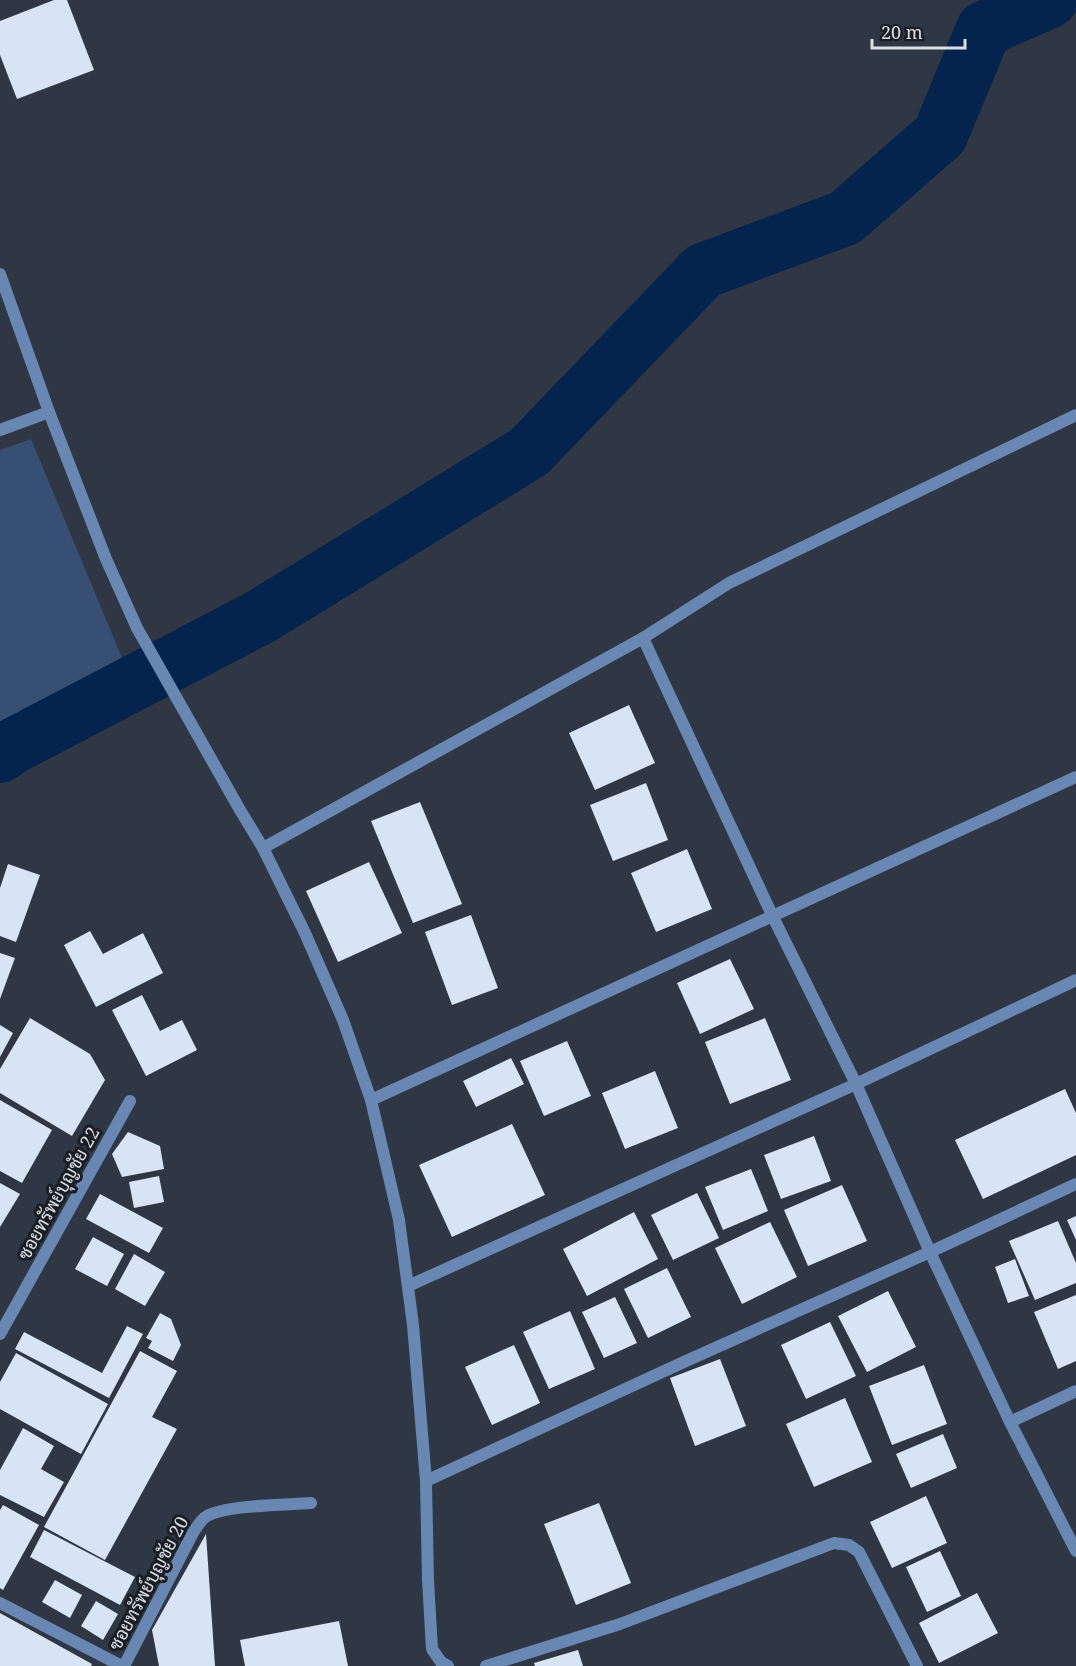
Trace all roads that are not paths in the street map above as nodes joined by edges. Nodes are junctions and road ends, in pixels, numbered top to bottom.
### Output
1 (0, 274) edge
2 (49, 412) junction
3 (1076, 415) edge
4 (0, 430) edge
5 (643, 638) junction
6 (1076, 777) edge
7 (263, 848) junction
8 (773, 917) junction
9 (1076, 980) edge
10 (856, 1084) junction
11 (371, 1100) junction
12 (130, 1101) dead end
13 (1076, 1184) edge
14 (930, 1252) junction
15 (408, 1286) junction
16 (0, 1334) edge
17 (1076, 1390) edge
18 (1010, 1422) junction
19 (426, 1481) junction
20 (311, 1503) dead end
21 (1076, 1551) edge
22 (0, 1603) edge
23 (123, 1666) edge
24 (448, 1666) edge
25 (486, 1666) edge
26 (917, 1666) edge

1 - 2 street
2 - 4 street
2 - 7 street
3 - 5 street
5 - 7 street
5 - 8 street
6 - 8 street
7 - 11 street
8 - 10 street
8 - 11 street
9 - 10 street
10 - 14 street
10 - 15 street
11 - 15 street
12 - 16 street, ซอยทรัพย์บุญชัย 22
13 - 14 street
14 - 18 street
14 - 19 street
15 - 19 street
17 - 18 street
18 - 21 street
19 - 24 street
20 - 23 street, ซอยทรัพย์บุญชัย 20
22 - 23 street
25 - 26 street

